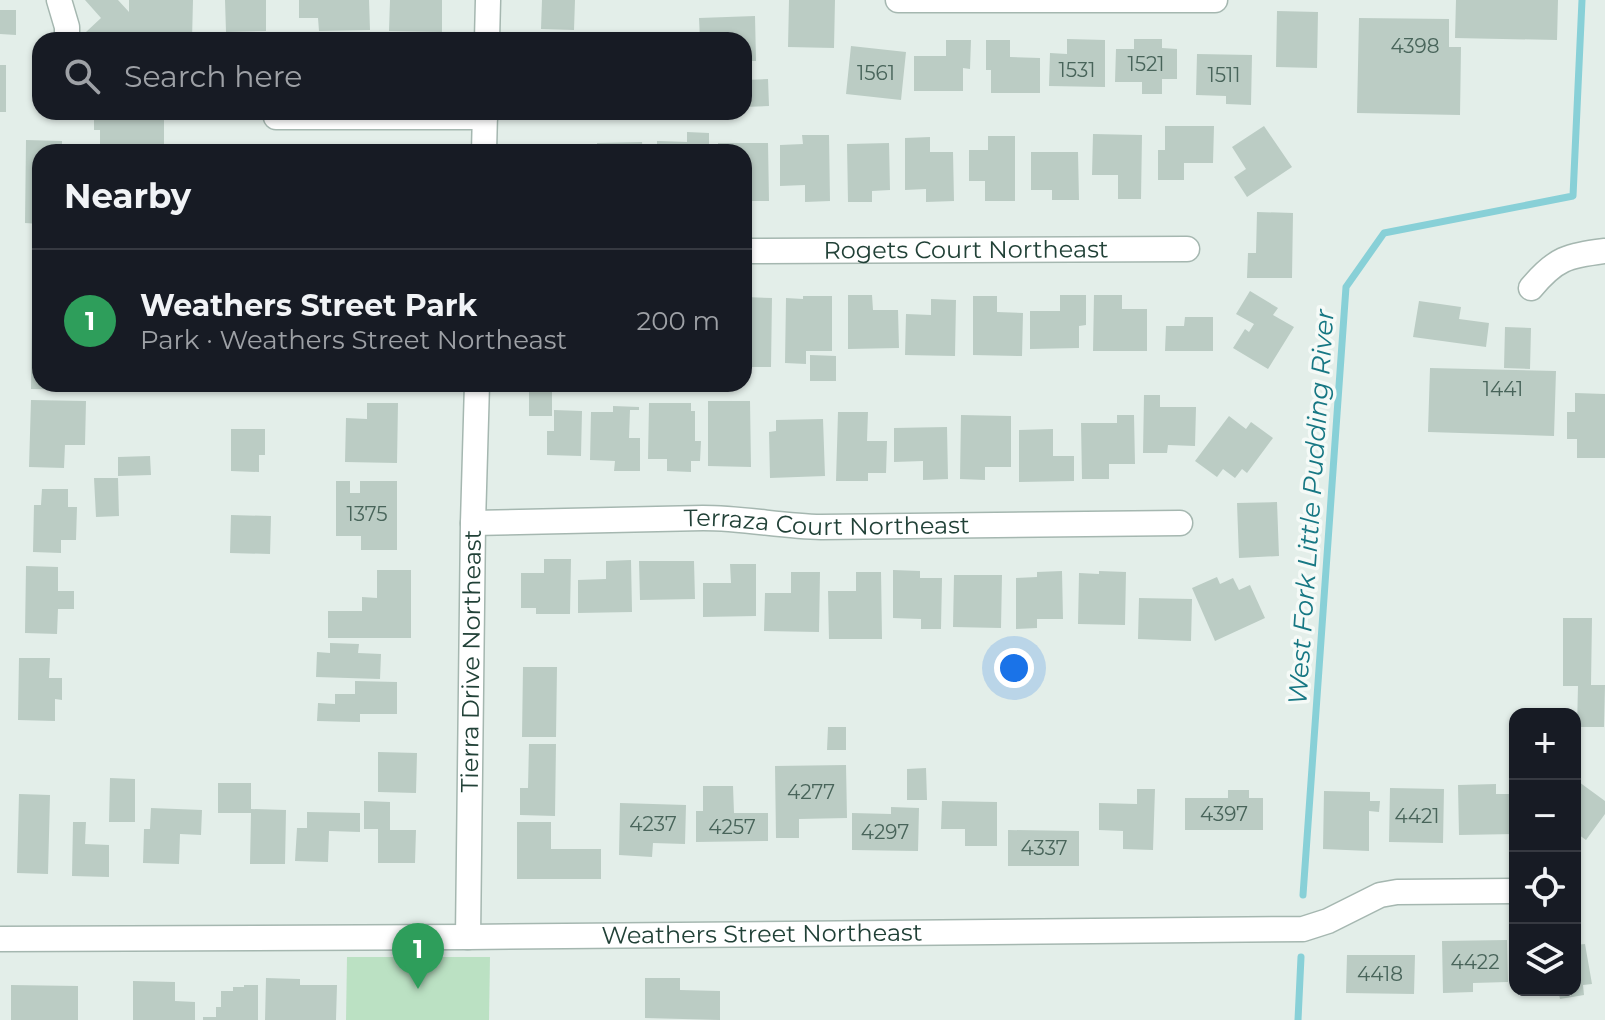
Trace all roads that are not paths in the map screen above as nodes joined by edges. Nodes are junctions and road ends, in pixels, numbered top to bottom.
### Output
1 (59, 0) edge
2 (488, 0) edge
3 (898, 0) edge
4 (1215, 0) edge
5 (67, 32) edge
6 (487, 32) edge
7 (485, 120) edge
8 (484, 144) edge
9 (1187, 249) dead end
10 (752, 251) edge
11 (1605, 251) edge
12 (1531, 288) dead end
13 (477, 392) edge
14 (473, 523) junction
15 (1180, 523) dead end
16 (1509, 891) edge
17 (468, 937) junction
18 (0, 939) edge

1 - 5 street
2 - 6 street
3 - 4 street
7 - 8 street
9 - 10 street, Rogets Court Northeast
11 - 12 street
13 - 14 street, Tierra Drive Northeast
14 - 15 street, Terraza Court Northeast
14 - 17 street, Tierra Drive Northeast
16 - 17 street, Weathers Street Northeast
17 - 18 street, Weathers Street Northeast

